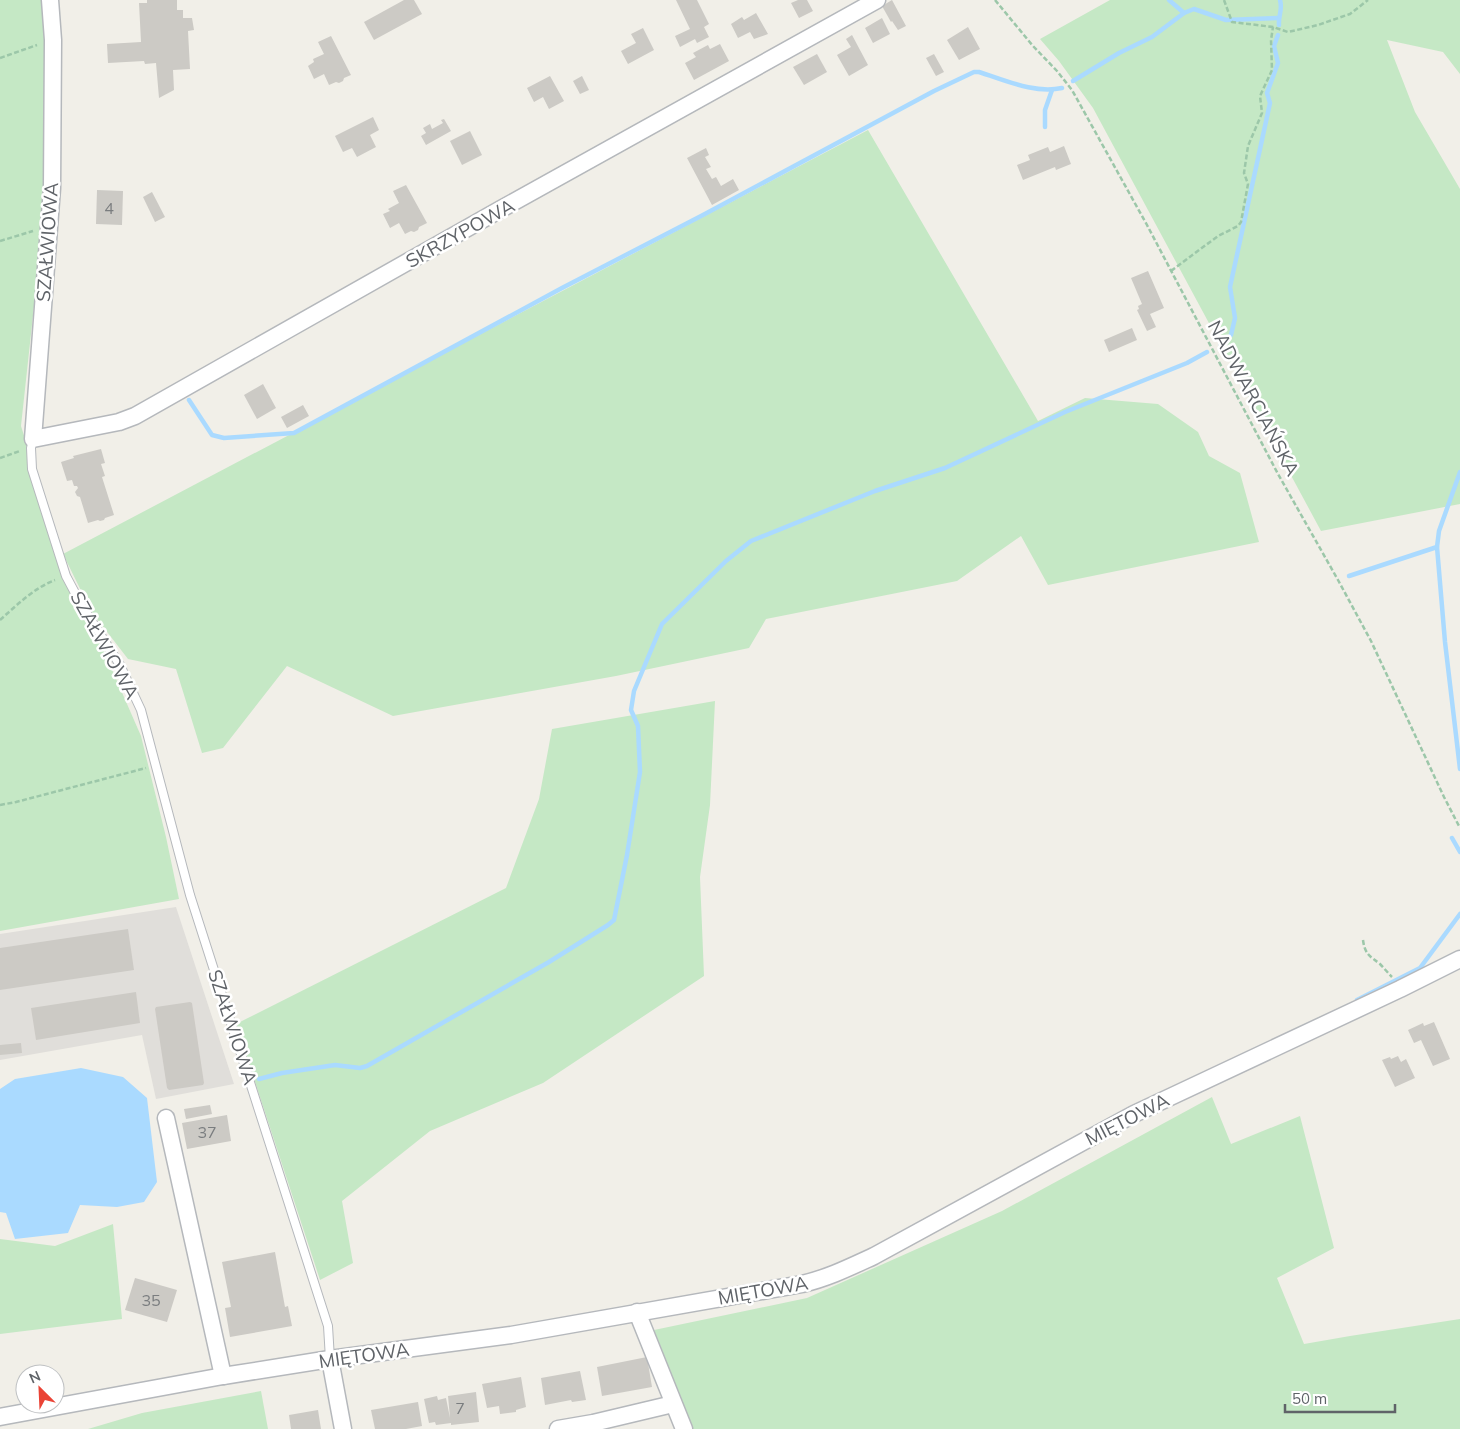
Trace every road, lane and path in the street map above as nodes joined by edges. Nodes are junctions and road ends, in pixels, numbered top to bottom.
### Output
1 (50, 0) edge
2 (877, 0) edge
3 (995, 0) edge
4 (1224, 0) edge
5 (1368, 0) edge
6 (1273, 28) junction
7 (53, 40) junction
8 (0, 58) edge
9 (49, 226) junction
10 (0, 241) edge
11 (1171, 271) junction
12 (32, 443) junction
13 (0, 458) edge
14 (66, 576) junction
15 (0, 620) edge
16 (157, 765) junction
17 (0, 805) edge
18 (1460, 828) edge
19 (1363, 940) dead end
20 (1460, 960) edge
21 (1394, 979) dead end
22 (166, 1118) dead end
23 (637, 1312) junction
24 (330, 1359) junction
25 (223, 1376) junction
26 (673, 1404) junction
27 (0, 1417) edge
28 (594, 1426) edge
29 (343, 1429) edge
30 (558, 1429) edge
31 (684, 1429) edge

1 - 7 street, SZAŁWIOWA
2 - 12 street, SKRZYPOWA
3 - 11 path, NADWARCIAŃSKA
4 - 6 path
5 - 6 path
6 - 11 path
7 - 8 path
7 - 9 street, SZAŁWIOWA
9 - 10 path
9 - 12 street, SZAŁWIOWA
11 - 18 path, NADWARCIAŃSKA
12 - 13 path
12 - 14 lane, SZAŁWIOWA
14 - 15 path
14 - 16 lane, SZAŁWIOWA
16 - 17 path
16 - 24 lane, SZAŁWIOWA
19 - 21 path
20 - 23 street, MIĘTOWA
22 - 25 street
23 - 24 street, MIĘTOWA
23 - 26 street
24 - 25 street, MIĘTOWA
24 - 29 street
25 - 27 street, MIĘTOWA
26 - 28 street
26 - 31 street
28 - 30 street

